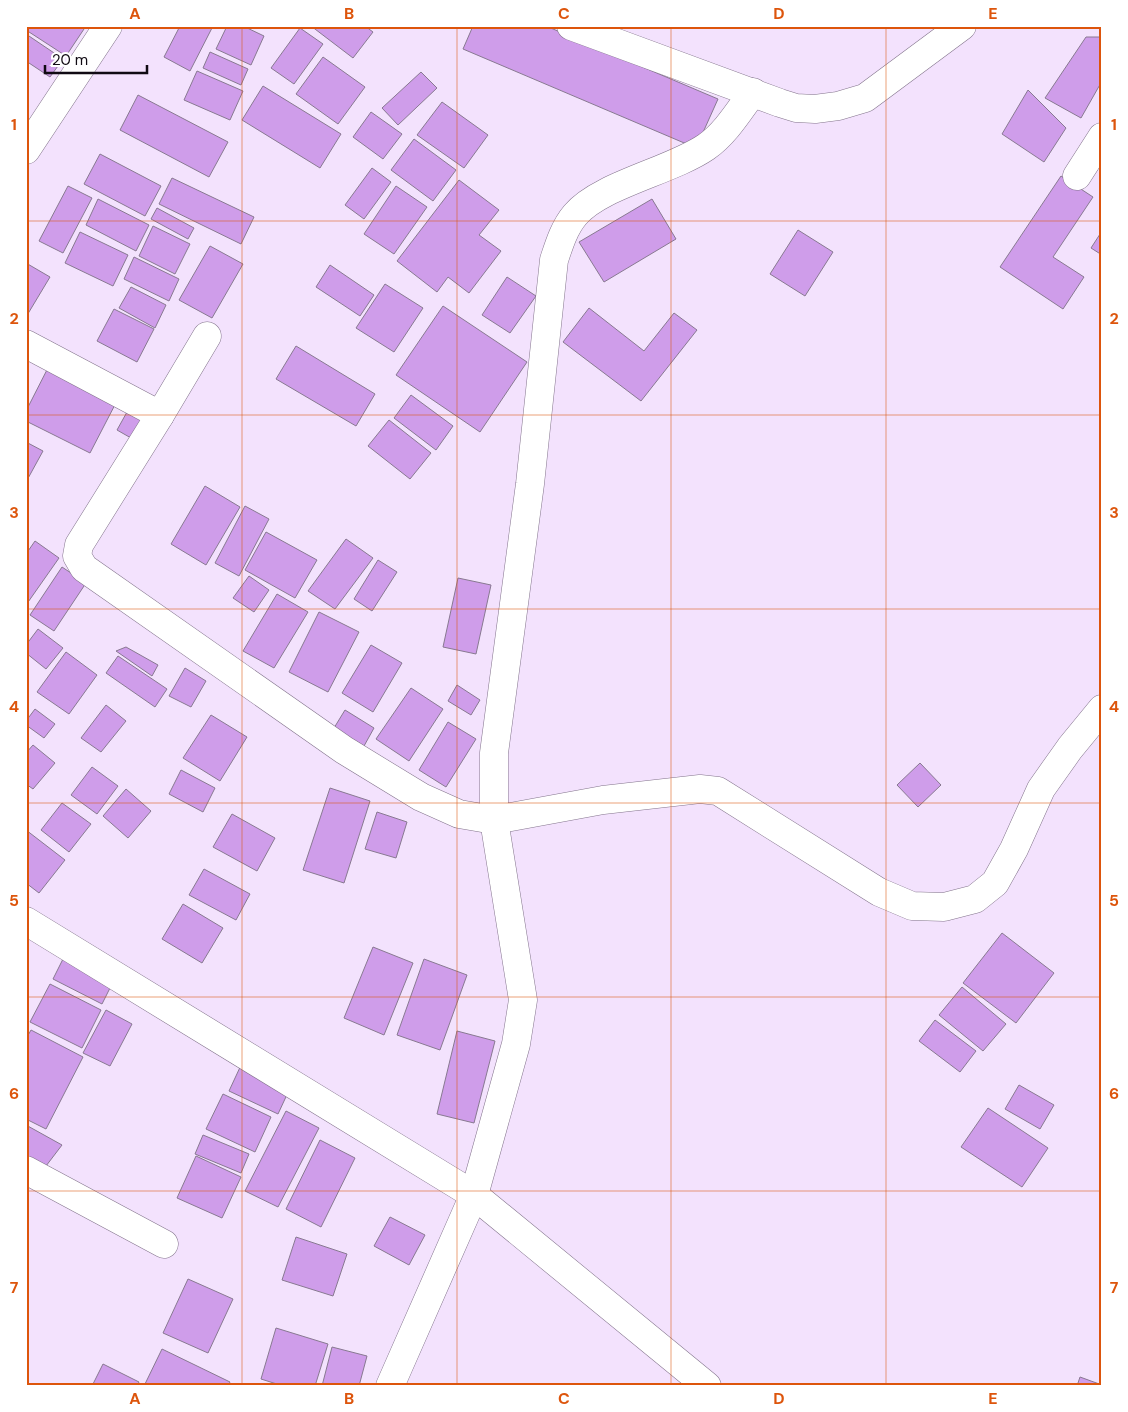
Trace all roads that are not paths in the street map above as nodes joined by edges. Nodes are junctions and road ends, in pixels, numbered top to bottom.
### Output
1 (108, 26) edge
2 (571, 26) edge
3 (962, 26) edge
4 (753, 92) junction
5 (1102, 137) edge
6 (26, 150) edge
7 (1077, 176) dead end
8 (207, 336) dead end
9 (26, 344) edge
10 (160, 415) junction
11 (1102, 709) edge
12 (494, 820) junction
13 (29, 932) edge
14 (26, 1170) edge
15 (474, 1195) junction
16 (164, 1244) dead end
17 (390, 1386) edge
18 (707, 1386) edge

1 - 6 street
2 - 4 street
3 - 4 street
4 - 12 street
5 - 7 street
8 - 10 street
9 - 10 street
10 - 12 street
11 - 12 street
12 - 15 street
13 - 15 street
14 - 16 street
15 - 17 street
15 - 18 street

